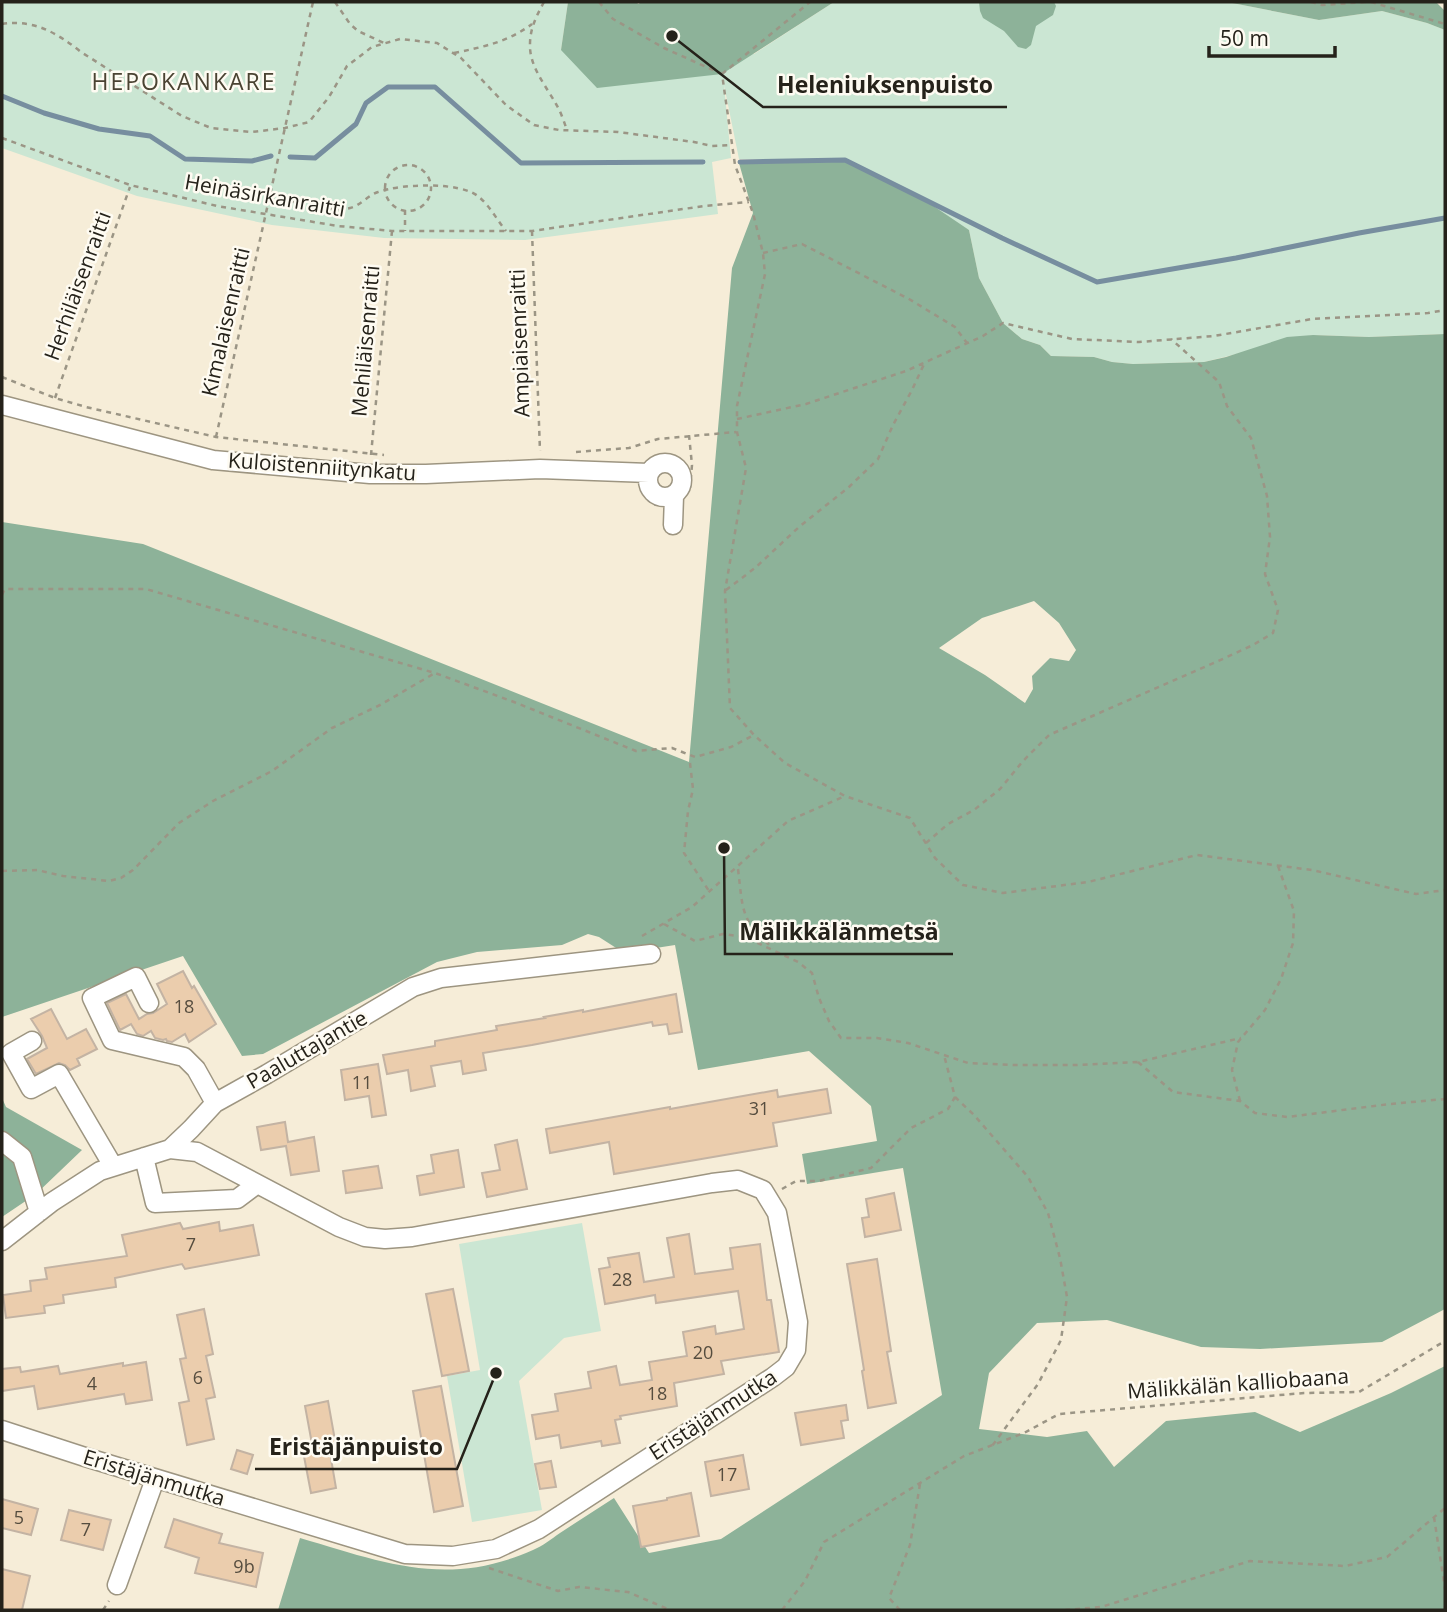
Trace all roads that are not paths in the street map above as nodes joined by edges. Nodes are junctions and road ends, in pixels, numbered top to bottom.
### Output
1 (2, 405) edge
2 (649, 473) junction
3 (674, 495) junction
4 (673, 525) dead end
5 (651, 954) dead end
6 (149, 1003) dead end
7 (32, 1041) dead end
8 (215, 1102) junction
9 (2, 1142) edge
10 (170, 1149) junction
11 (144, 1157) junction
12 (113, 1166) junction
13 (257, 1184) junction
14 (39, 1212) junction
15 (2, 1241) edge
16 (2, 1430) edge
17 (155, 1479) junction
18 (117, 1586) dead end

1 - 2 street, Kuloistenniitynkatu
2 - 3 street
2 - 3 street
3 - 4 street
5 - 8 street, Paaluttajantie
6 - 8 street
7 - 12 street
8 - 10 street, Paaluttajantie
9 - 14 street
10 - 11 street, Paaluttajantie
10 - 13 street
11 - 12 street, Paaluttajantie
11 - 13 street
12 - 14 street, Paaluttajantie
13 - 17 street, Eristäjänmutka
14 - 15 street, Paaluttajantie
16 - 17 street, Eristäjänmutka
17 - 18 street

